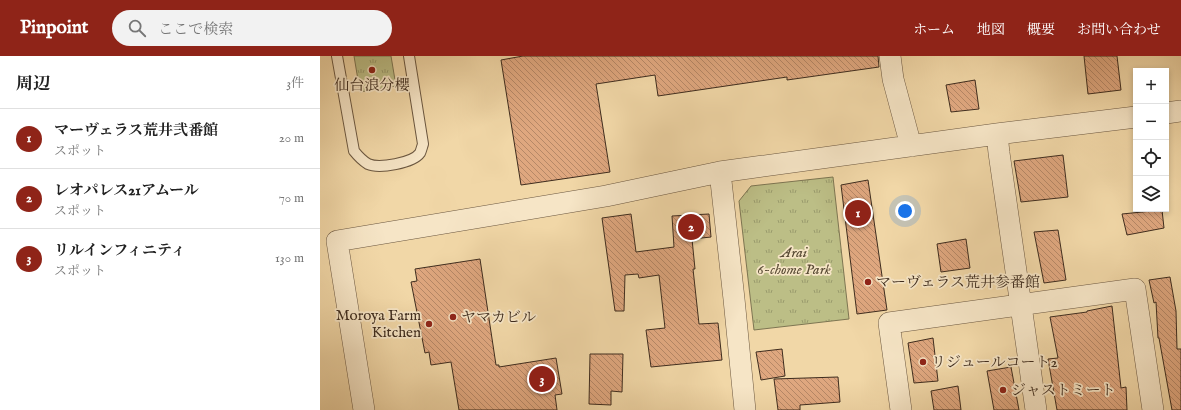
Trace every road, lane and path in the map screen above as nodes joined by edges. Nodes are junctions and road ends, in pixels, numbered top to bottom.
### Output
1 (337, 56) edge
2 (410, 56) edge
3 (890, 56) edge
4 (1181, 112) edge
5 (1169, 113) edge
6 (1133, 117) edge
7 (997, 134) junction
8 (911, 146) junction
9 (720, 172) junction
10 (1020, 305) junction
11 (364, 410) edge
12 (744, 410) edge
13 (901, 410) edge
14 (1036, 410) edge
15 (1153, 410) edge

1 - 2 lane
3 - 8 street
4 - 5 street
6 - 7 street
7 - 8 street
7 - 10 street
8 - 9 street
9 - 11 street
9 - 12 street
10 - 13 street
10 - 14 street
10 - 15 street

